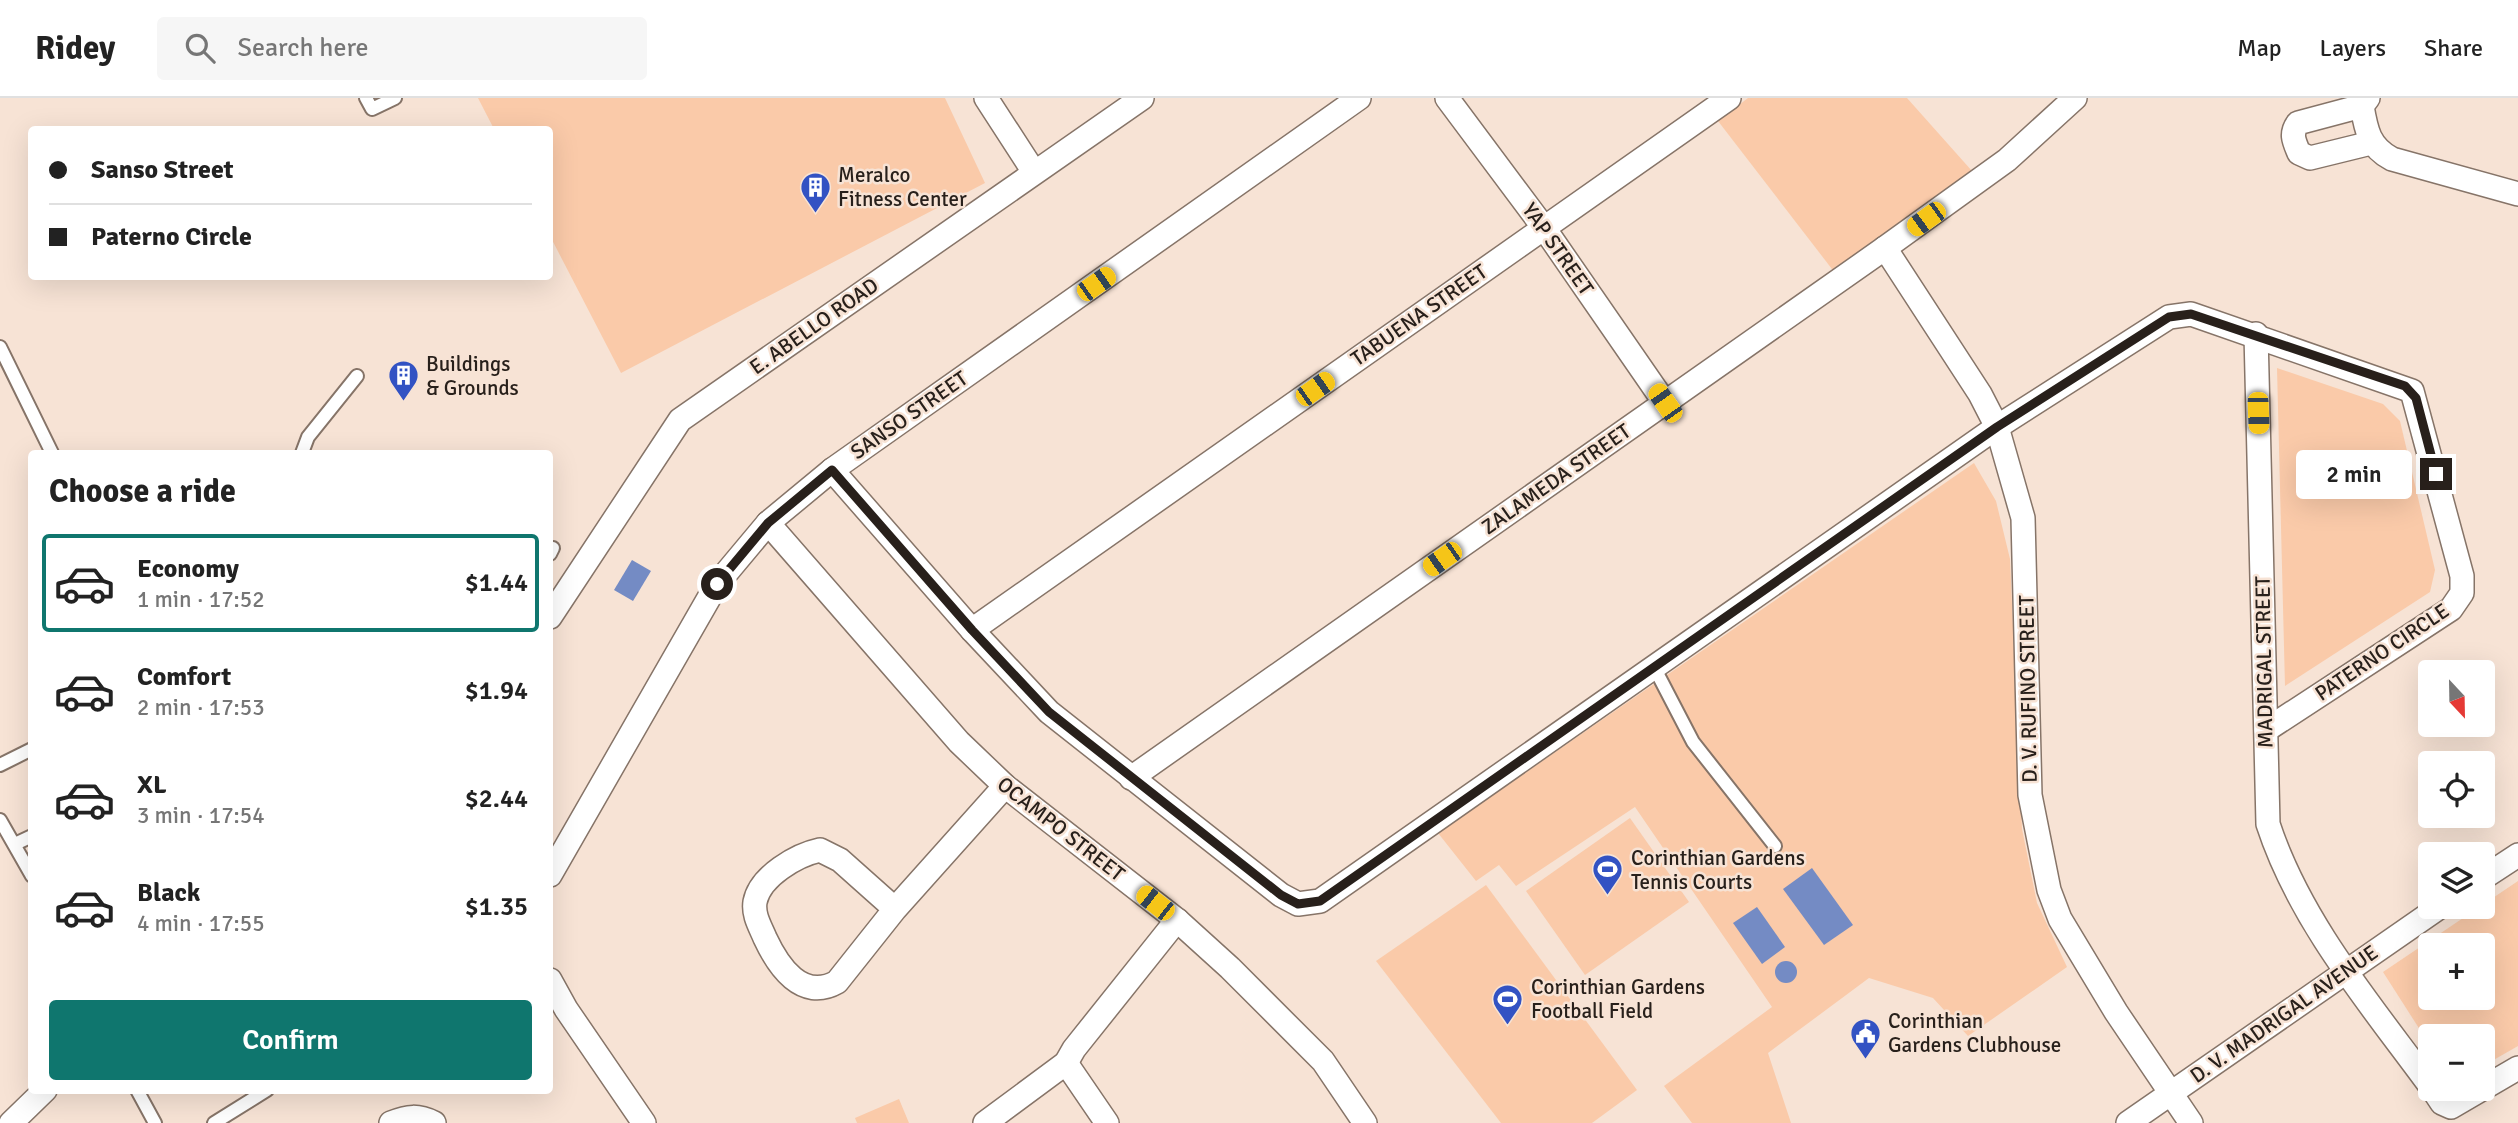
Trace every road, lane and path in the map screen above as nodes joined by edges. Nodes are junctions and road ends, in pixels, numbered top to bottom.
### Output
1 (366, 98) edge
2 (395, 98) edge
3 (986, 98) edge
4 (1142, 98) edge
5 (1359, 98) edge
6 (1447, 98) edge
7 (1729, 98) edge
8 (2075, 98) edge
9 (2365, 102) edge
10 (2371, 143) junction
11 (1034, 172) junction
12 (2518, 194) edge
13 (1544, 228) junction
14 (1885, 248) junction
15 (2256, 334) junction
16 (0, 347) edge
17 (357, 376) dead end
18 (1665, 403) junction
19 (1997, 427) junction
20 (50, 450) edge
21 (303, 450) edge
22 (832, 470) junction
23 (768, 523) junction
24 (553, 612) edge
25 (972, 630) junction
26 (1654, 667) junction
27 (2266, 730) junction
28 (28, 752) edge
29 (0, 765) edge
30 (1131, 778) junction
31 (1005, 786) junction
32 (0, 820) edge
33 (28, 838) edge
34 (15, 844) junction
35 (1774, 846) dead end
36 (2518, 855) edge
37 (28, 868) edge
38 (553, 870) edge
39 (2495, 870) edge
40 (895, 909) junction
41 (2422, 919) edge
42 (1177, 920) junction
43 (2346, 970) junction
44 (553, 985) edge
45 (1066, 1063) junction
46 (2518, 1068) edge
47 (2418, 1070) edge
48 (2495, 1081) edge
49 (2170, 1092) junction
50 (41, 1094) edge
51 (139, 1094) edge
52 (261, 1094) edge
53 (2441, 1101) edge
54 (2461, 1101) edge
55 (11, 1123) edge
56 (155, 1123) edge
57 (214, 1123) edge
58 (391, 1123) edge
59 (434, 1123) edge
60 (644, 1123) edge
61 (985, 1123) edge
62 (1107, 1123) edge
63 (1365, 1123) edge
64 (2128, 1123) edge
65 (2191, 1123) edge

1 - 2 lane
3 - 11 street
4 - 11 street, E. ABELLO ROAD
5 - 22 street, SANSO STREET
6 - 13 street, YAP STREET
7 - 13 street, TABUENA STREET
8 - 14 street, ZALAMEDA STREET
9 - 10 street
9 - 10 street
10 - 12 street
11 - 24 street, E. ABELLO ROAD
13 - 18 street, YAP STREET
13 - 25 street, TABUENA STREET
14 - 18 street, ZALAMEDA STREET
14 - 19 street, D. V. RUFINO STREET
15 - 19 street
15 - 27 street, MADRIGAL STREET
15 - 27 street, PATERNO CIRCLE
16 - 20 lane
17 - 21 lane
18 - 30 street, ZALAMEDA STREET
19 - 26 street
19 - 49 street, D. V. RUFINO STREET
22 - 23 street, SANSO STREET
22 - 25 street
23 - 31 street, OCAMPO STREET
23 - 38 street, SANSO STREET
25 - 30 street
26 - 30 street
26 - 35 lane
27 - 43 street, MADRIGAL STREET
28 - 29 lane
31 - 40 street
31 - 42 street, OCAMPO STREET
32 - 34 lane
33 - 34 lane
34 - 37 lane
36 - 39 street
40 - 40 street
41 - 43 street, D. V. MADRIGAL AVENUE
42 - 45 street
42 - 63 street, OCAMPO STREET
43 - 47 street, MADRIGAL STREET
43 - 49 street, D. V. MADRIGAL AVENUE
44 - 60 street
45 - 61 street
45 - 62 street
46 - 48 street
49 - 64 street, D. V. MADRIGAL AVENUE
49 - 65 street, D. V. RUFINO STREET
50 - 55 street
51 - 56 lane
52 - 57 lane
53 - 54 street
58 - 59 street

